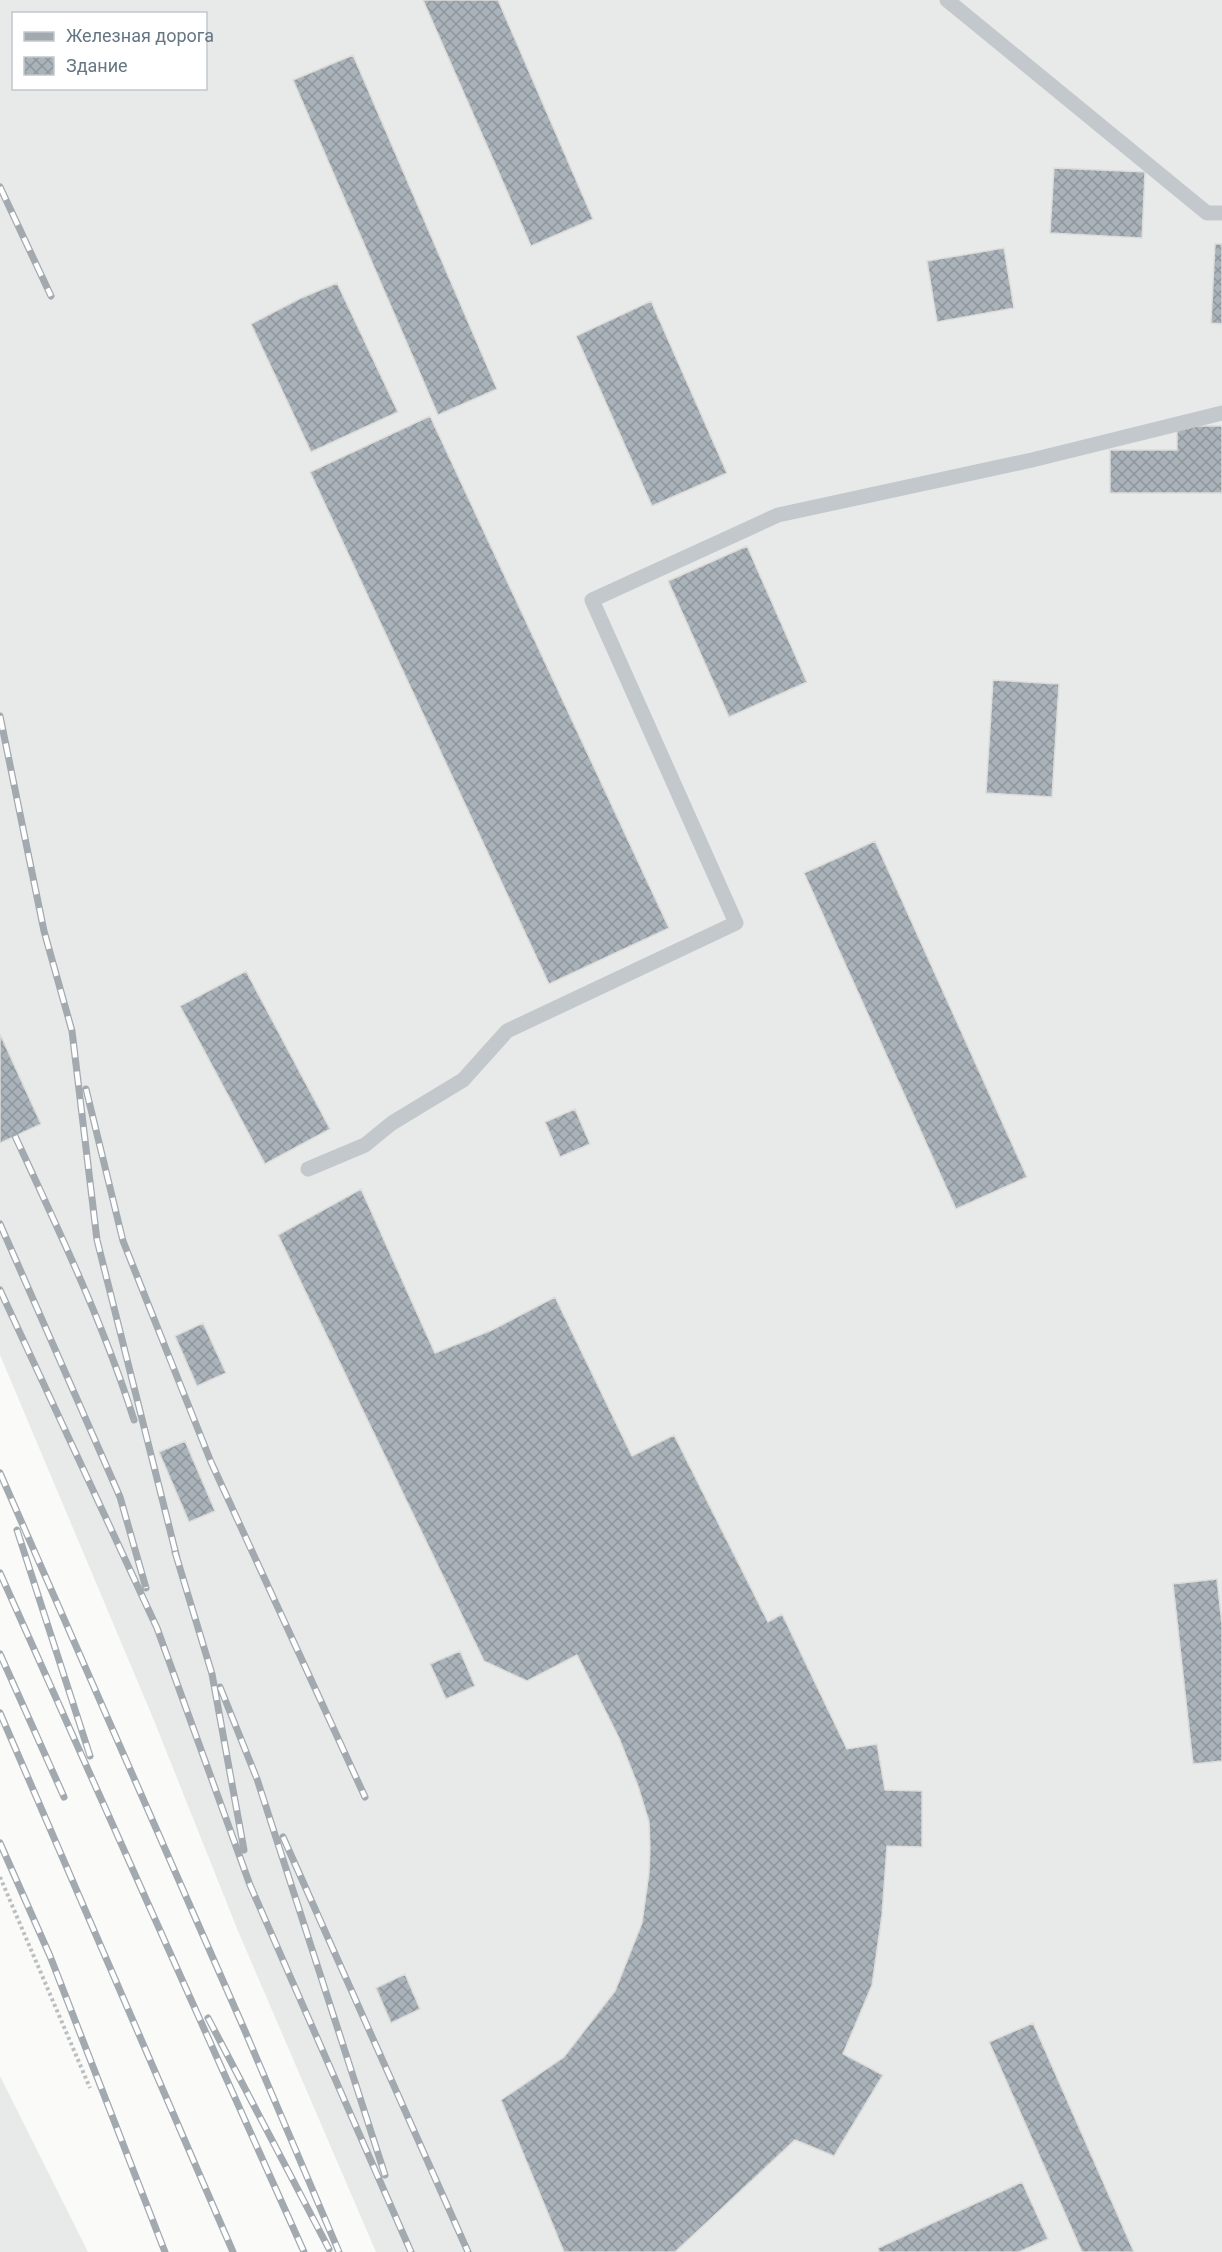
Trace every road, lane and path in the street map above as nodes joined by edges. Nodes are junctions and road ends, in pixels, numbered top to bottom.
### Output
1 (947, 0) edge
2 (1222, 213) edge
3 (1222, 413) edge
4 (308, 1169) dead end
5 (0, 1877) edge
6 (90, 2088) dead end

1 - 2 lane
3 - 4 lane
5 - 6 path

